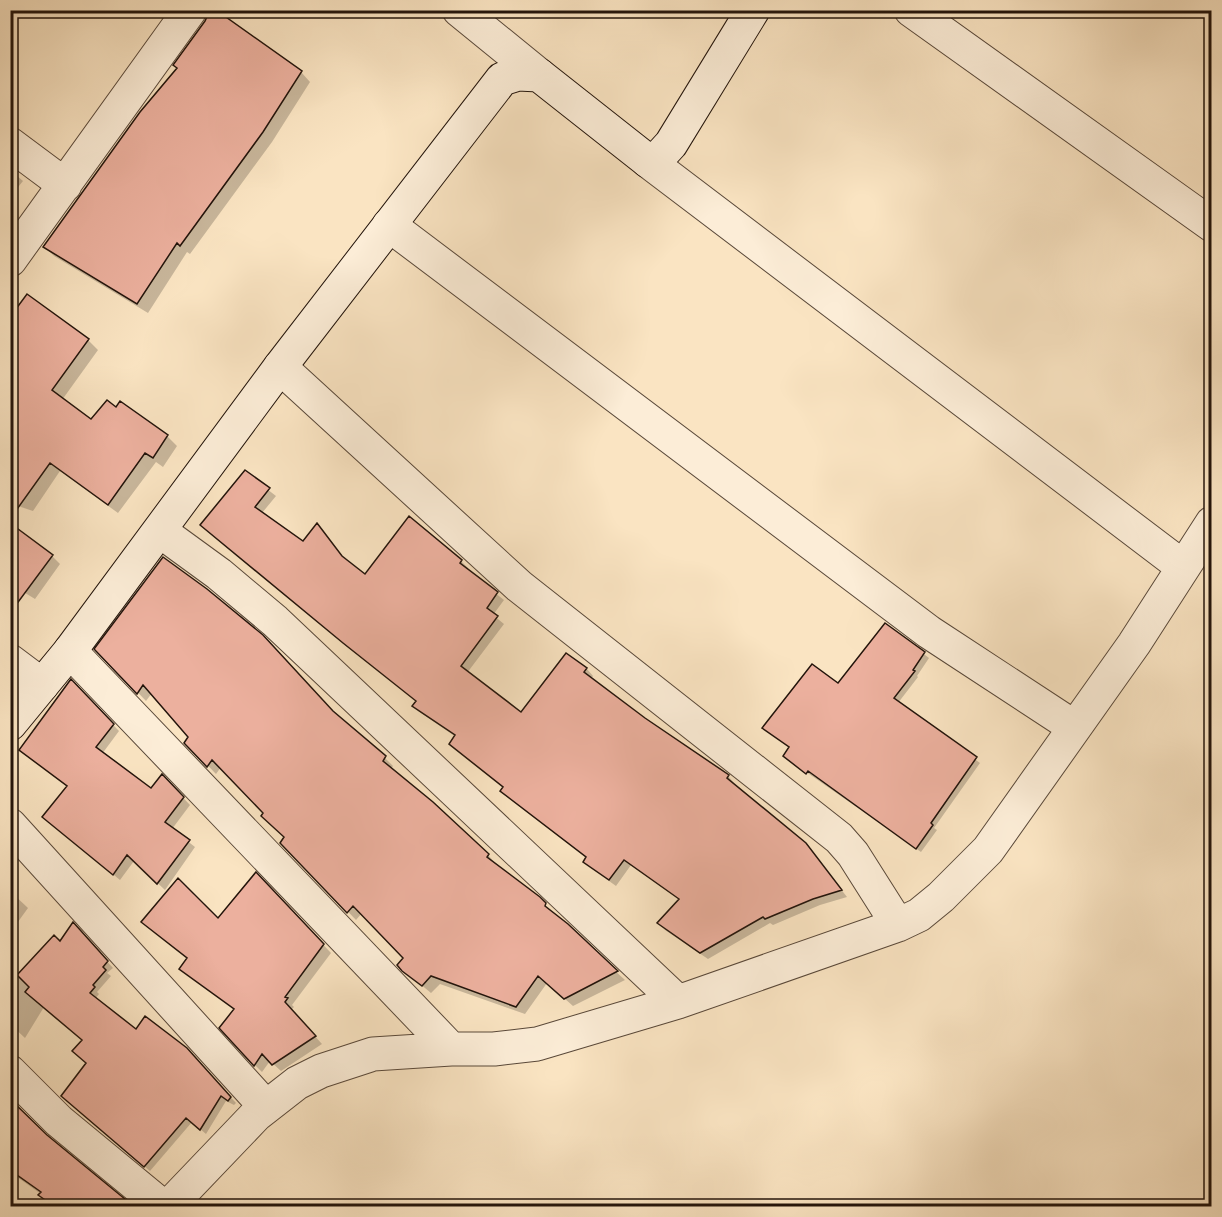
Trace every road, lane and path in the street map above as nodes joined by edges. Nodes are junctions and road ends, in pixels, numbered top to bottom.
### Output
1 (189, 10) edge
2 (459, 10) edge
3 (753, 10) edge
4 (911, 10) edge
5 (539, 75) junction
6 (10, 144) edge
7 (648, 161) junction
8 (65, 185) junction
9 (389, 225) junction
10 (1212, 225) edge
11 (10, 260) edge
12 (280, 367) junction
13 (1212, 523) edge
14 (160, 531) junction
15 (1184, 567) junction
16 (70, 651) junction
17 (10, 661) edge
18 (42, 685) junction
19 (10, 724) edge
20 (1074, 727) junction
21 (10, 825) edge
22 (898, 925) junction
23 (678, 1002) junction
24 (451, 1049) junction
25 (10, 1072) edge
26 (266, 1107) junction
27 (162, 1206) edge
28 (169, 1206) edge

1 - 8 street
2 - 5 street
3 - 7 street
4 - 10 street
5 - 7 street
5 - 9 street
6 - 8 street
7 - 15 street
8 - 11 street
9 - 12 street
9 - 20 street
12 - 14 street
12 - 22 street
13 - 15 street
14 - 16 street
14 - 23 street
15 - 20 street
16 - 18 street
16 - 24 street
17 - 18 street
18 - 19 street
20 - 22 street
21 - 26 street
22 - 23 street
23 - 24 street
24 - 26 street
25 - 27 street
26 - 28 street

